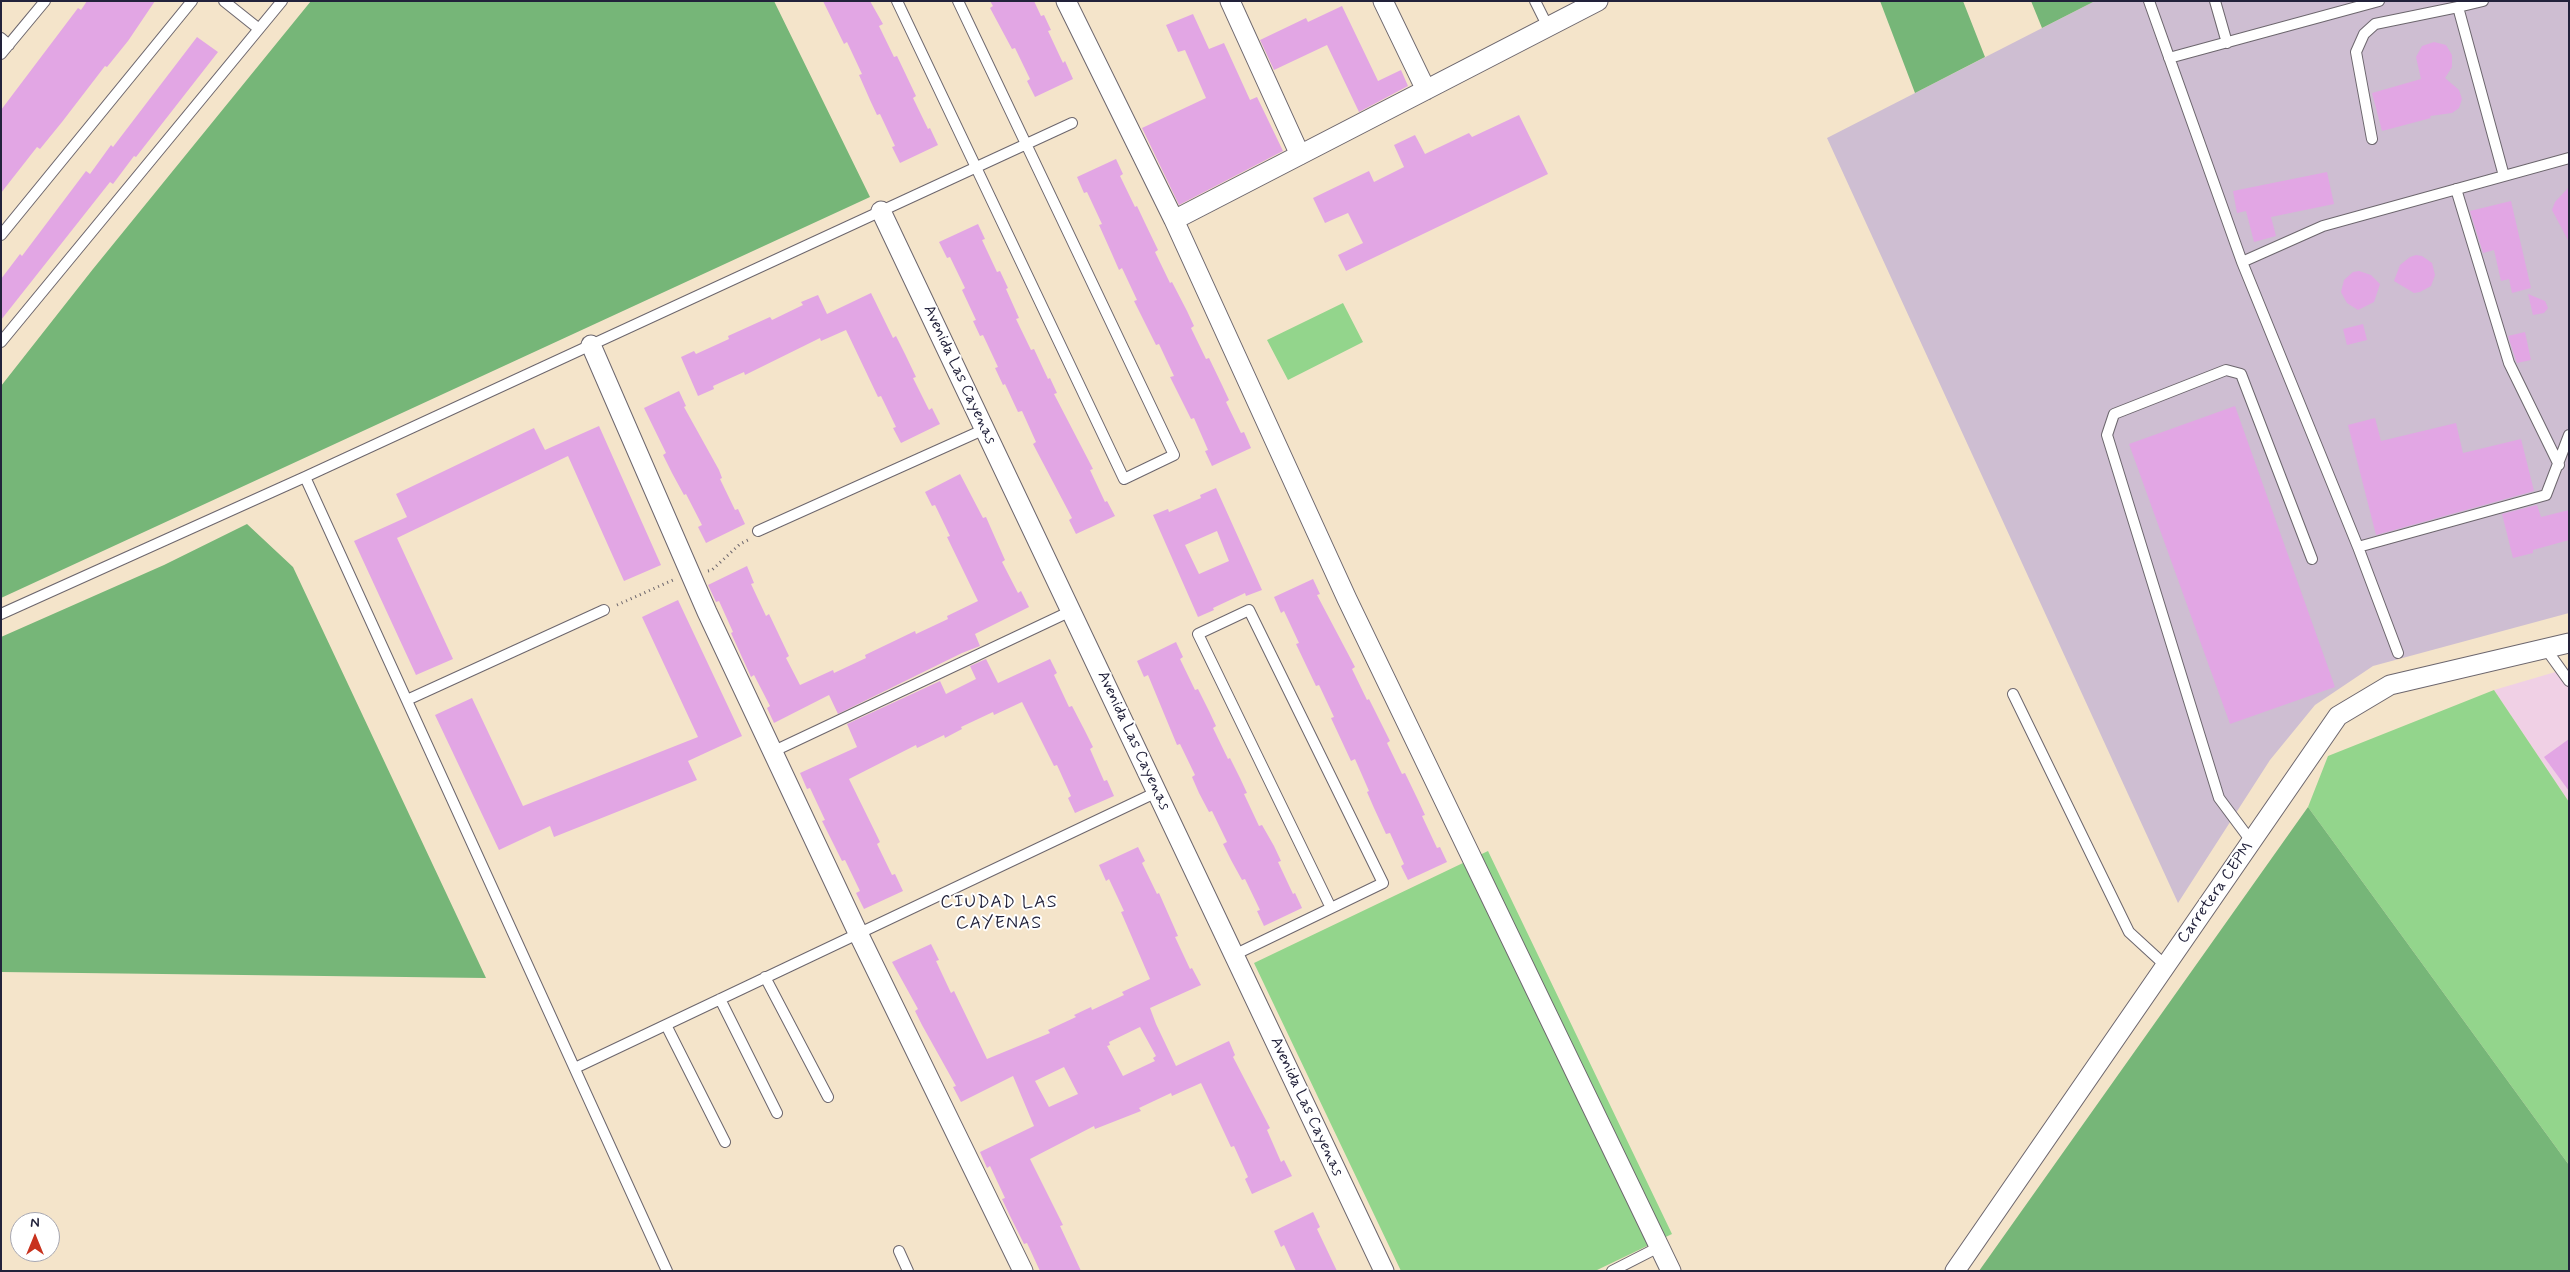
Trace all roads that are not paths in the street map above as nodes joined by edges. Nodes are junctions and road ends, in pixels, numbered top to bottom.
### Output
1 (45, 1) edge
2 (192, 1) edge
3 (224, 1) edge
4 (282, 1) edge
5 (897, 1) edge
6 (958, 1) edge
7 (1066, 1) edge
8 (1230, 1) edge
9 (1384, 1) edge
10 (1535, 1) edge
11 (1598, 1) edge
12 (2149, 1) edge
13 (2215, 1) edge
14 (2379, 1) edge
15 (2483, 1) edge
16 (2458, 7) junction
17 (1548, 27) junction
18 (259, 29) junction
19 (5, 41) edge
20 (2227, 43) junction
21 (1, 54) edge
22 (2169, 58) junction
23 (1426, 90) junction
24 (1072, 123) dead end
25 (2372, 139) dead end
26 (1026, 144) junction
27 (1300, 155) junction
28 (2569, 158) edge
29 (976, 168) junction
30 (2504, 176) junction
31 (2456, 189) junction
32 (881, 211) junction
33 (1174, 220) junction
34 (1, 235) edge
35 (2242, 262) junction
36 (1, 342) edge
37 (591, 345) junction
38 (985, 429) junction
39 (2569, 435) edge
40 (2559, 465) junction
41 (305, 477) junction
42 (758, 531) dead end
43 (2358, 547) junction
44 (2312, 559) dead end
45 (604, 610) dead end
46 (1071, 611) junction
47 (1, 614) edge
48 (2569, 643) edge
49 (2546, 649) junction
50 (2398, 653) dead end
51 (2569, 681) edge
52 (2013, 694) dead end
53 (406, 700) junction
54 (772, 752) junction
55 (1157, 792) junction
56 (2251, 841) junction
57 (1332, 908) junction
58 (858, 933) junction
59 (1234, 955) junction
60 (2166, 966) junction
61 (765, 978) junction
62 (720, 999) junction
63 (666, 1024) junction
64 (575, 1068) junction
65 (828, 1097) dead end
66 (777, 1113) dead end
67 (725, 1142) dead end
68 (1659, 1247) junction
69 (899, 1250) dead end
70 (668, 1271) edge
71 (908, 1271) edge
72 (1023, 1271) edge
73 (1384, 1271) edge
74 (1612, 1271) edge
75 (1671, 1271) edge
76 (1955, 1271) edge

1 - 19 lane
2 - 34 lane
3 - 18 lane
4 - 18 lane
5 - 29 lane
6 - 26 lane
7 - 33 street
8 - 27 street
9 - 23 street
10 - 17 lane
11 - 17 street
12 - 22 lane
13 - 20 lane
14 - 20 lane
15 - 16 lane
16 - 25 lane
16 - 30 lane
17 - 23 street
18 - 36 lane
19 - 21 lane
20 - 22 lane
22 - 35 lane
23 - 27 street
24 - 26 lane
26 - 29 lane
26 - 29 lane
27 - 33 street
28 - 30 lane
29 - 32 lane
30 - 31 lane
31 - 35 lane
31 - 40 lane
32 - 37 lane
32 - 38 street, Avenida Las Cayenas
33 - 68 street
35 - 43 lane
37 - 41 lane
37 - 54 street
38 - 42 lane
38 - 46 street, Avenida Las Cayenas
39 - 40 lane
40 - 43 lane
41 - 47 lane
41 - 53 lane
43 - 50 lane
44 - 56 lane
45 - 53 lane
46 - 54 lane
46 - 55 street, Avenida Las Cayenas
48 - 49 street, Carretera CEPM
49 - 51 lane
49 - 56 street, Carretera CEPM
52 - 60 lane
53 - 64 lane
54 - 58 street
55 - 58 lane
55 - 59 street, Avenida Las Cayenas
56 - 60 street, Carretera CEPM
57 - 57 lane
57 - 59 lane
58 - 61 lane
58 - 72 street
59 - 73 street, Avenida Las Cayenas
60 - 76 street, Carretera CEPM
61 - 62 lane
61 - 65 lane
62 - 63 lane
62 - 66 lane
63 - 64 lane
63 - 67 lane
64 - 70 lane
68 - 74 lane
68 - 75 street
69 - 71 lane

